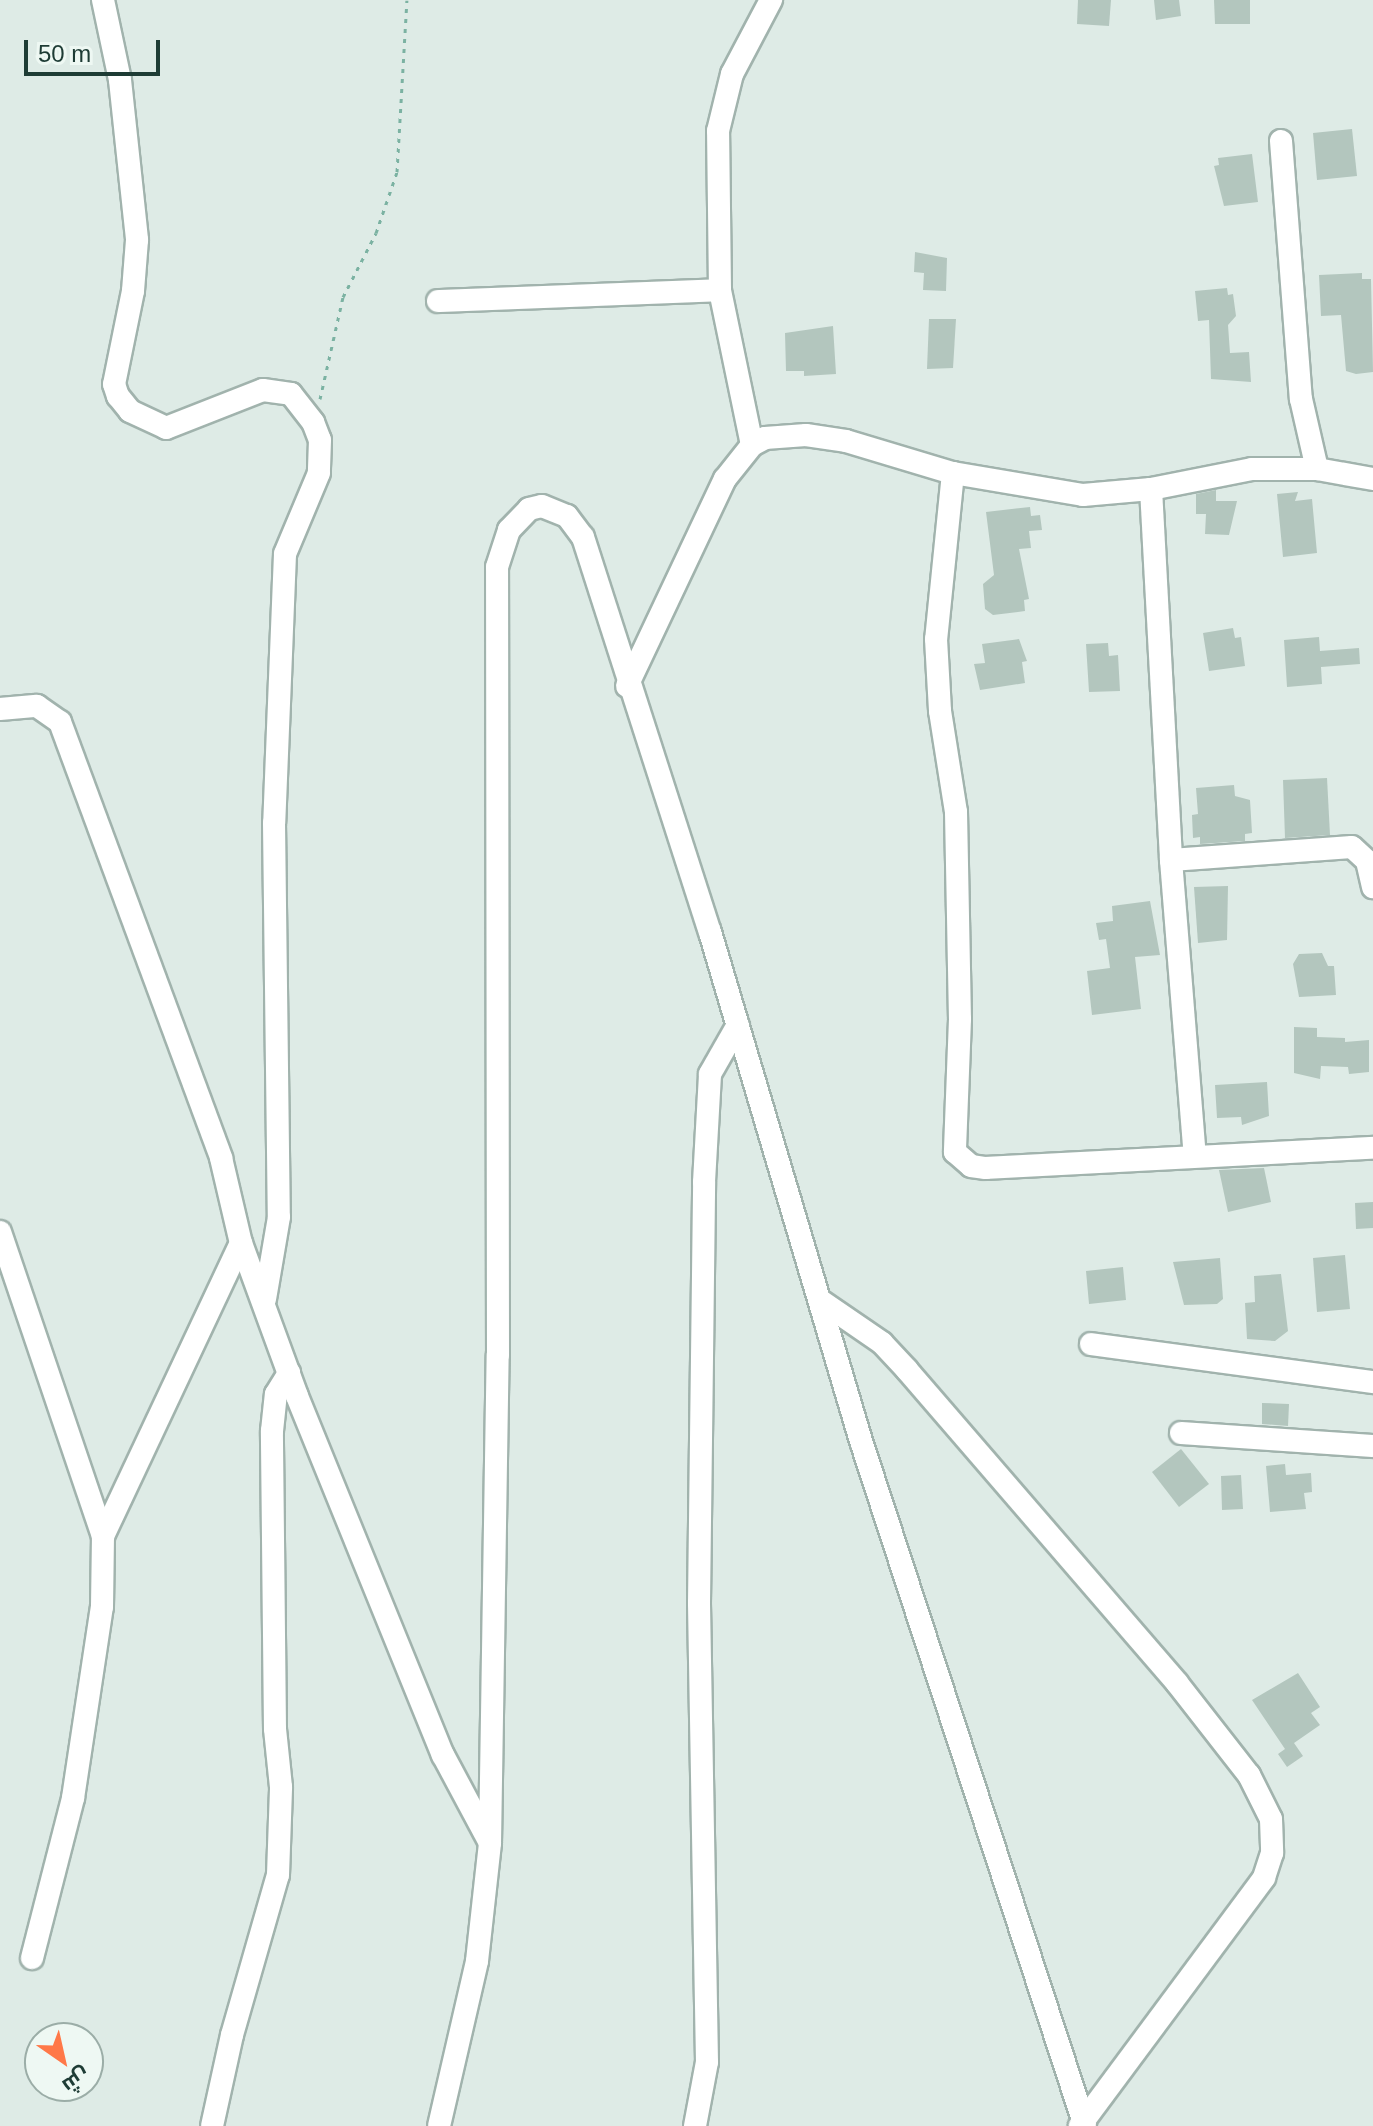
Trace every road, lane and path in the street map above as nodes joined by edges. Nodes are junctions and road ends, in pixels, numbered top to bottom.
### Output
1 (103, 0) edge
2 (407, 0) edge
3 (771, 0) edge
4 (1281, 141) dead end
5 (720, 290) junction
6 (438, 301) dead end
7 (313, 422) junction
8 (752, 445) junction
9 (1317, 469) junction
10 (953, 473) junction
11 (1373, 479) edge
12 (1151, 489) junction
13 (627, 686) junction
14 (0, 709) edge
15 (1171, 860) junction
16 (1373, 887) edge
17 (738, 1025) junction
18 (1373, 1148) edge
19 (1195, 1156) junction
20 (0, 1232) edge
21 (241, 1243) junction
22 (265, 1299) junction
23 (821, 1301) junction
24 (1091, 1344) dead end
25 (289, 1373) junction
26 (1373, 1382) edge
27 (1181, 1433) dead end
28 (1373, 1446) edge
29 (103, 1536) junction
30 (490, 1843) junction
31 (32, 1958) dead end
32 (1083, 2125) edge
33 (212, 2126) edge
34 (439, 2126) edge
35 (695, 2126) edge

1 - 7 street
2 - 7 path
3 - 5 street
4 - 9 street
5 - 6 street
5 - 8 street
7 - 22 street
8 - 10 street
8 - 13 street
9 - 11 street
9 - 12 street
10 - 12 street
10 - 19 street
12 - 15 street
13 - 17 street
13 - 30 street
14 - 21 street
15 - 16 street
15 - 19 street
17 - 23 street
17 - 35 street
18 - 19 street
20 - 29 street
21 - 22 street
21 - 29 street
22 - 25 street
23 - 32 street
23 - 32 street
24 - 26 street
25 - 30 street
25 - 33 street
27 - 28 street
29 - 31 street
30 - 34 street

